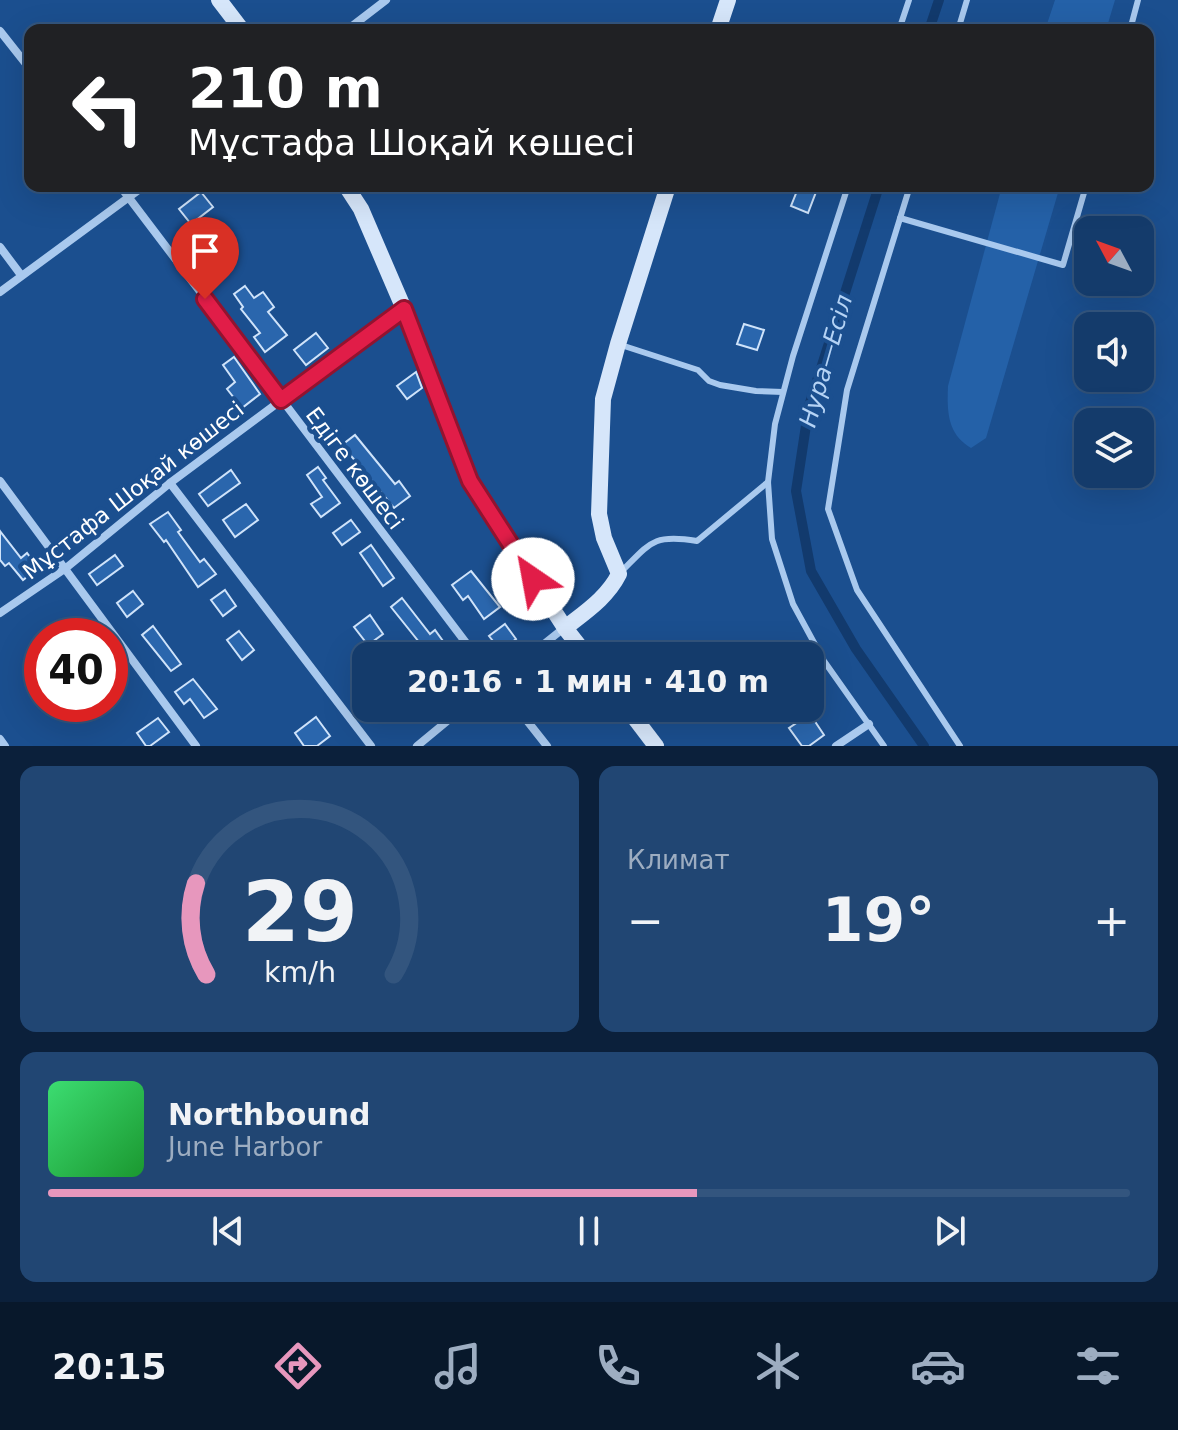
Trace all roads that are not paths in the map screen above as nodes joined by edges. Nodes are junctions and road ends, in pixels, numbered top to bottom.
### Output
1 (219, 0) edge
2 (386, 0) edge
3 (728, 0) edge
4 (909, 0) edge
5 (967, 0) edge
6 (1138, 0) edge
7 (237, 24) edge
8 (355, 24) edge
9 (720, 24) edge
10 (901, 24) edge
11 (960, 24) edge
12 (1132, 24) edge
13 (0, 31) edge
14 (24, 61) edge
15 (125, 192) edge
16 (136, 192) edge
17 (350, 192) edge
18 (666, 192) edge
19 (846, 192) edge
20 (908, 192) edge
21 (1084, 192) edge
22 (129, 197) junction
23 (900, 218) junction
24 (0, 247) edge
25 (21, 275) junction
26 (0, 292) edge
27 (404, 309) junction
28 (618, 344) junction
29 (783, 392) junction
30 (281, 400) junction
31 (0, 481) edge
32 (768, 482) junction
33 (170, 483) junction
34 (66, 568) junction
35 (619, 574) junction
36 (0, 613) edge
37 (565, 628) junction
38 (465, 642) edge
39 (547, 642) edge
40 (576, 642) edge
41 (446, 722) edge
42 (528, 722) edge
43 (638, 722) edge
44 (869, 724) junction
45 (0, 739) edge
46 (5, 746) edge
47 (196, 746) edge
48 (371, 746) edge
49 (417, 746) edge
50 (547, 746) edge
51 (656, 746) edge
52 (836, 746) edge
53 (884, 746) edge
54 (960, 746) edge

1 - 7 street
2 - 8 street
3 - 9 street
4 - 10 lane
5 - 11 lane
6 - 12 lane
13 - 14 street
15 - 22 street, Едіге көшесі
16 - 22 street
17 - 27 street
18 - 28 street
19 - 29 lane
20 - 23 lane
21 - 23 lane
22 - 25 street
22 - 30 street, Едіге көшесі
23 - 54 lane
24 - 25 street
25 - 26 street
27 - 30 street, Мұстафа Шоқай көшесі
27 - 37 street
28 - 29 lane
28 - 35 street
29 - 32 lane
30 - 33 street, Мұстафа Шоқай көшесі
30 - 38 street, Едіге көшесі
31 - 34 street
32 - 35 lane
32 - 44 lane
33 - 34 street, Мұстафа Шоқай көшесі
33 - 48 street
34 - 36 street, Мұстафа Шоқай көшесі
34 - 47 street
35 - 37 street
37 - 39 street
37 - 40 street
41 - 49 street
42 - 50 street
43 - 51 street
44 - 52 street
44 - 53 lane
45 - 46 street

